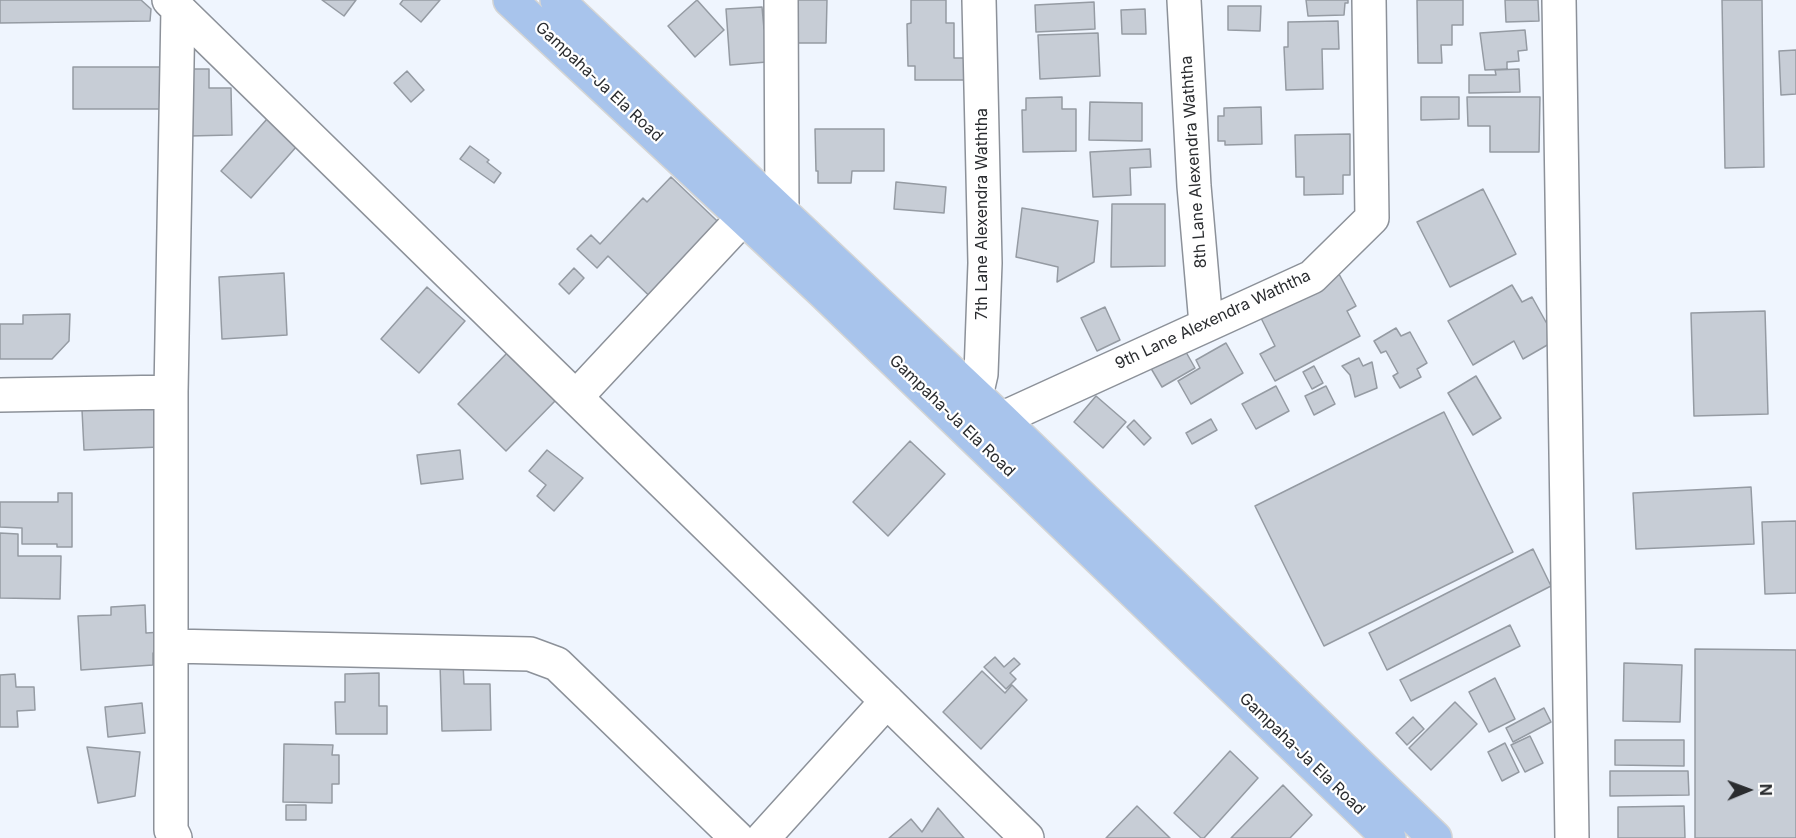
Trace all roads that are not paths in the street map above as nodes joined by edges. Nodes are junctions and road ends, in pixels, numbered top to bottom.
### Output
1 (510, 0) edge
2 (557, 0) edge
3 (781, 0) edge
4 (979, 0) edge
5 (1184, 0) edge
6 (1369, 0) edge
7 (1560, 0) edge
8 (173, 4) edge
9 (587, 14) edge
10 (574, 59) junction
11 (782, 211) junction
12 (744, 217) junction
13 (1206, 324) junction
14 (171, 392) junction
15 (0, 395) edge
16 (576, 397) junction
17 (978, 419) junction
18 (171, 646) junction
19 (886, 700) junction
20 (175, 838) edge
21 (737, 838) edge
22 (763, 838) edge
23 (1027, 838) edge
24 (1389, 838) edge
25 (1435, 838) edge
26 (1572, 838) edge

1 - 10 highway, Gampaha-Ja Ela Road
2 - 9 highway, Gampaha-Ja Ela Road
3 - 11 street
4 - 17 street, 7th Lane Alexendra Waththa
5 - 13 street, 8th Lane Alexendra Waththa
6 - 13 street, 9th Lane Alexendra Waththa
7 - 26 street
8 - 14 street
8 - 16 street
9 - 10 street
9 - 11 highway, Gampaha-Ja Ela Road
10 - 12 highway, Gampaha-Ja Ela Road
11 - 17 highway, Gampaha-Ja Ela Road
12 - 16 street
12 - 17 highway, Gampaha-Ja Ela Road
13 - 17 street, 9th Lane Alexendra Waththa
14 - 15 street
14 - 18 street
16 - 19 street
17 - 24 highway, Gampaha-Ja Ela Road
17 - 25 highway, Gampaha-Ja Ela Road
18 - 20 street
18 - 21 street
19 - 22 street
19 - 23 street

